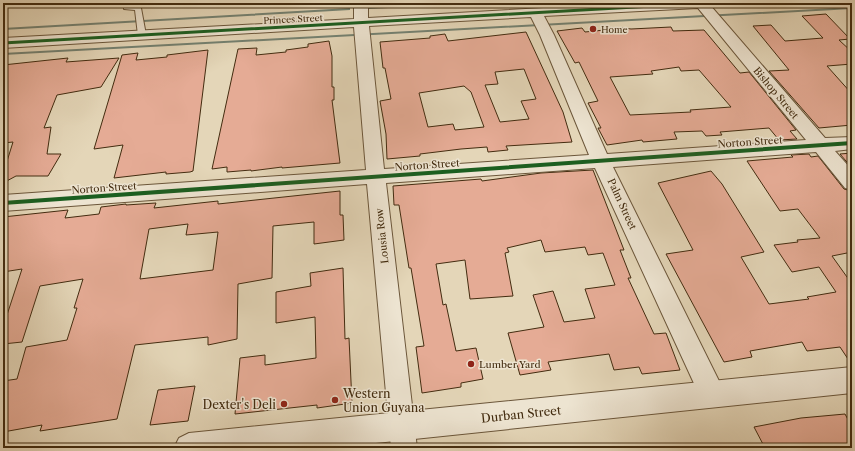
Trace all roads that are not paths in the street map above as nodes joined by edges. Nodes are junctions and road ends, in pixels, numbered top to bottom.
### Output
1 (361, 3) edge
2 (569, 7) edge
3 (126, 8) dead end
4 (706, 9) edge
5 (541, 22) junction
6 (140, 29) junction
7 (362, 31) junction
8 (3, 43) edge
9 (852, 143) edge
10 (820, 145) junction
11 (601, 161) junction
12 (376, 176) junction
13 (852, 183) edge
14 (3, 203) edge
15 (851, 382) edge
16 (712, 394) junction
17 (403, 437) edge
18 (189, 448) edge

1 - 7 street, Lousia Row
2 - 4 street, Princes Street
2 - 5 street, Princes Street
3 - 6 lane
4 - 10 street, Bishop Street
5 - 7 street, Princes Street
5 - 11 street, Palm Street
6 - 7 street, Princes Street
6 - 8 street, Princes Street
7 - 12 street, Lousia Row
9 - 10 street, Norton Street
10 - 11 street, Norton Street
10 - 13 street, Bishop Street
11 - 12 street, Norton Street
11 - 16 street, Palm Street
12 - 14 street, Norton Street
12 - 17 street, Lousia Row
15 - 16 street, Durban Street
16 - 17 street, Durban Street
17 - 18 street, Durban Street

